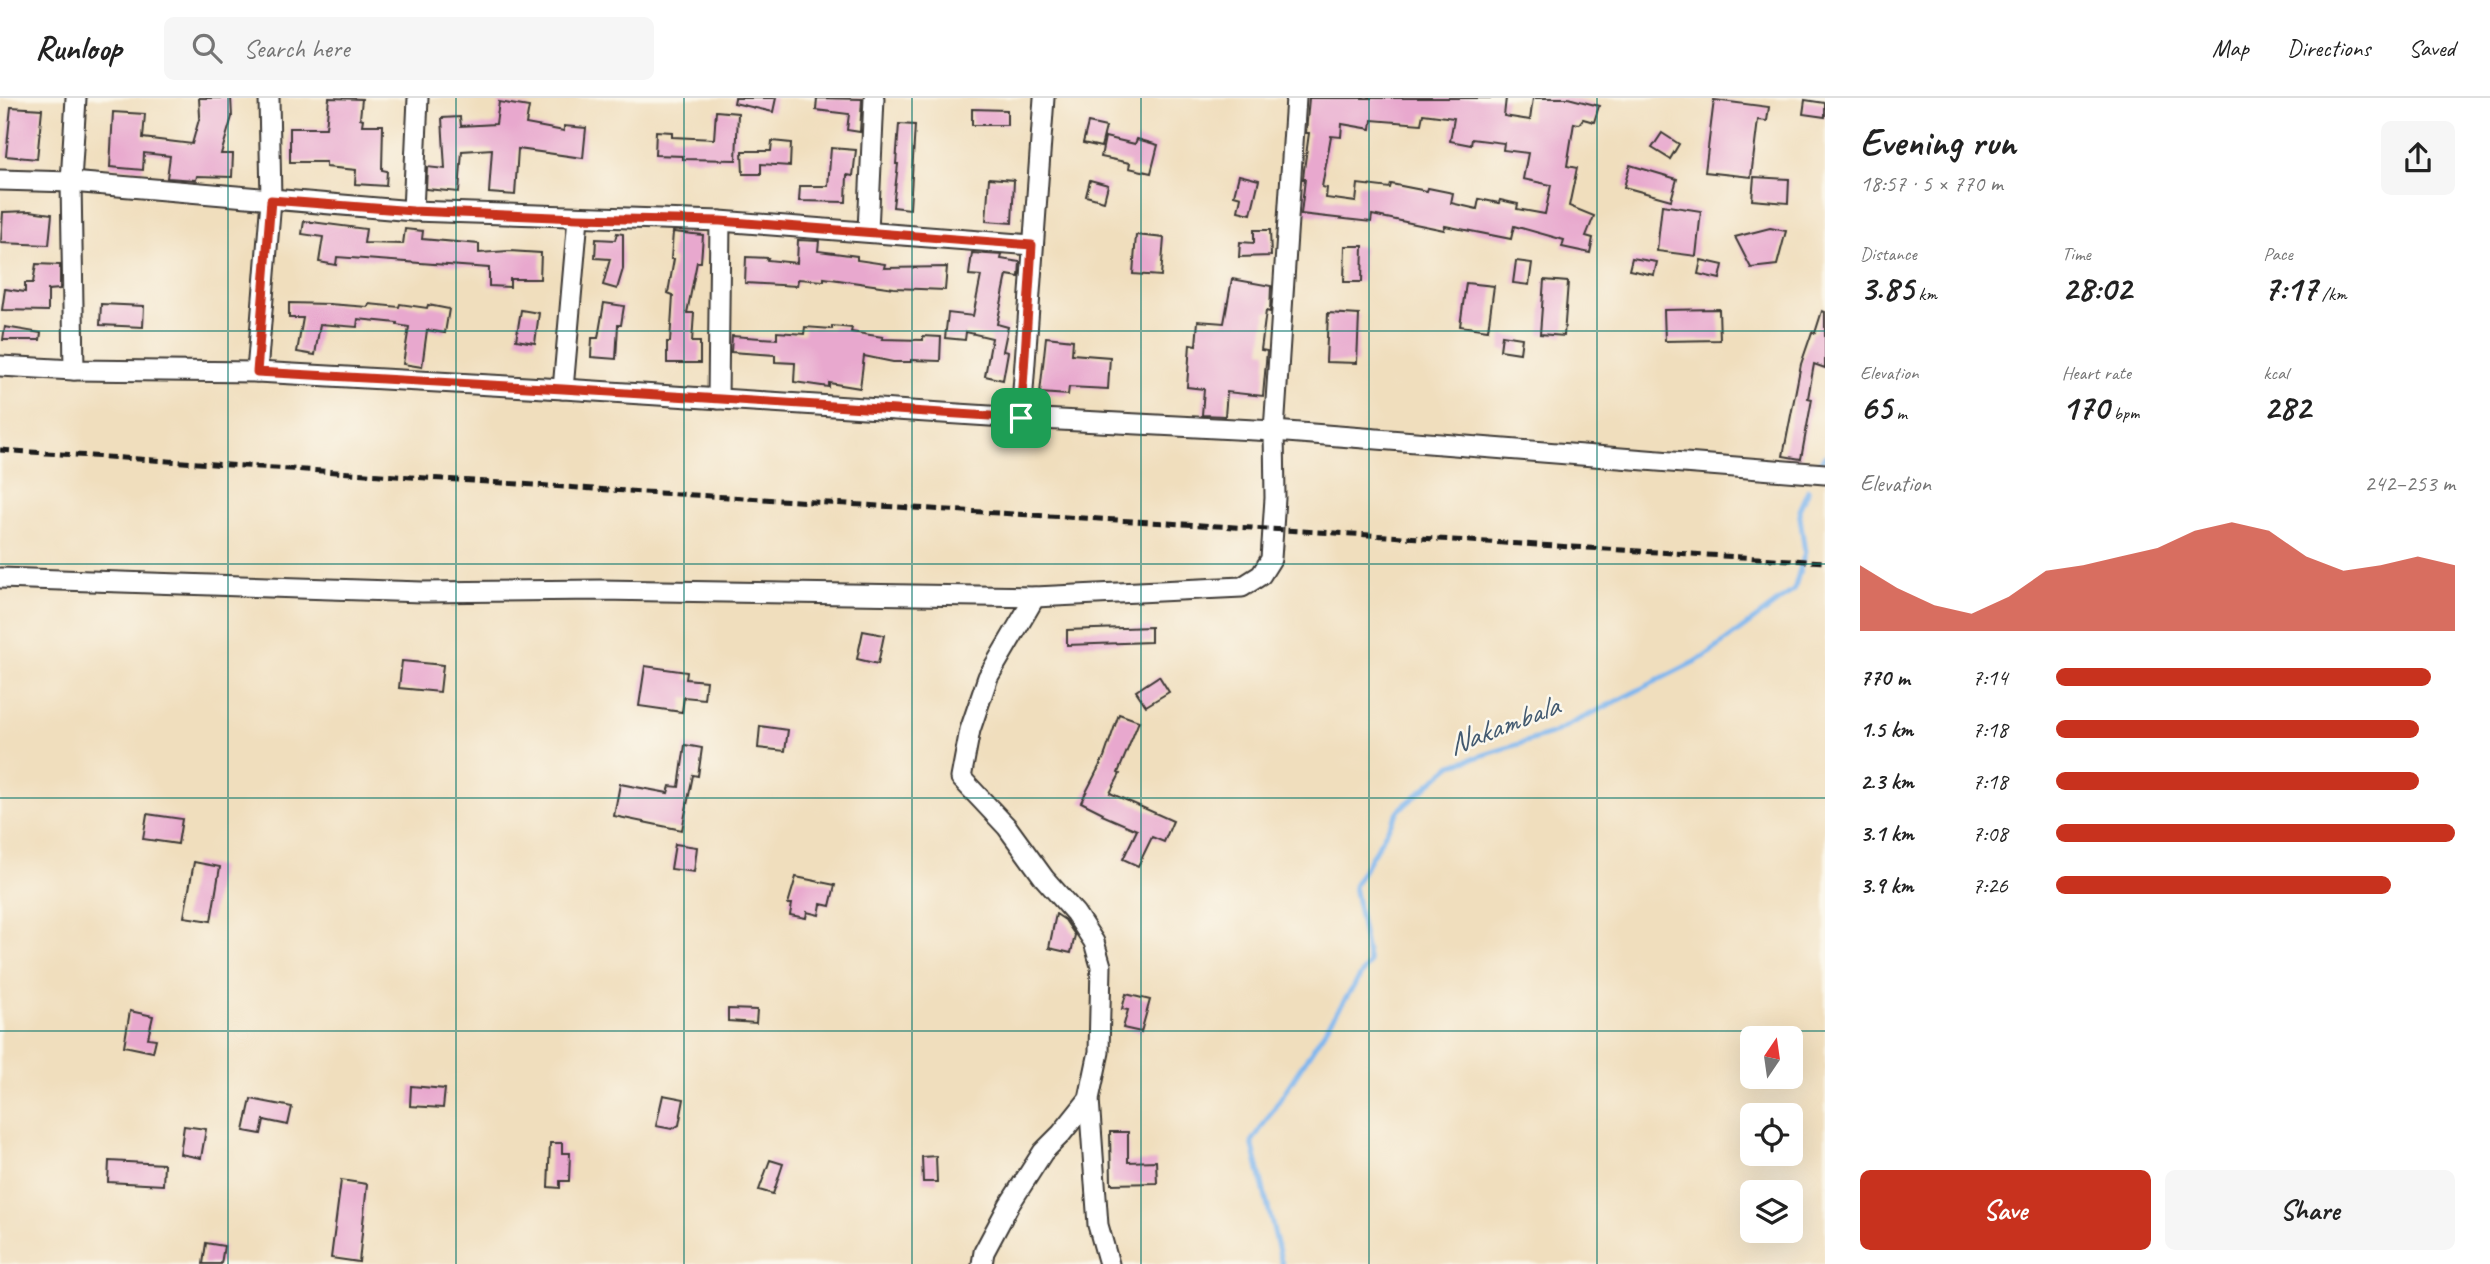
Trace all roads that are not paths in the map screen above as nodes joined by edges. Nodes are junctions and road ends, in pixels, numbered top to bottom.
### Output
1 (76, 98) edge
2 (269, 98) edge
3 (418, 98) edge
4 (874, 98) edge
5 (1044, 98) edge
6 (1296, 98) edge
7 (0, 180) edge
8 (71, 181) junction
9 (271, 200) junction
10 (413, 211) junction
11 (578, 218) junction
12 (720, 221) junction
13 (868, 231) junction
14 (1032, 245) junction
15 (0, 366) edge
16 (75, 370) junction
17 (257, 372) junction
18 (563, 389) junction
19 (718, 399) junction
20 (1021, 418) junction
21 (1273, 431) junction
22 (1825, 474) edge
23 (0, 578) edge
24 (1035, 597) junction
25 (1089, 1099) junction
26 (982, 1264) edge
27 (1109, 1264) edge

1 - 8 street
2 - 9 street
3 - 10 street
4 - 13 street
5 - 14 street
6 - 21 street
7 - 8 street
8 - 9 street
8 - 16 street
9 - 10 street
9 - 17 street
10 - 11 street
11 - 12 street
11 - 18 street
12 - 13 street
12 - 19 street
13 - 14 street
14 - 20 street
15 - 16 street
16 - 17 street
17 - 18 street
18 - 19 street
19 - 20 street
20 - 21 street
21 - 22 street
21 - 24 street
23 - 24 street
24 - 25 street
25 - 26 street
25 - 27 street

